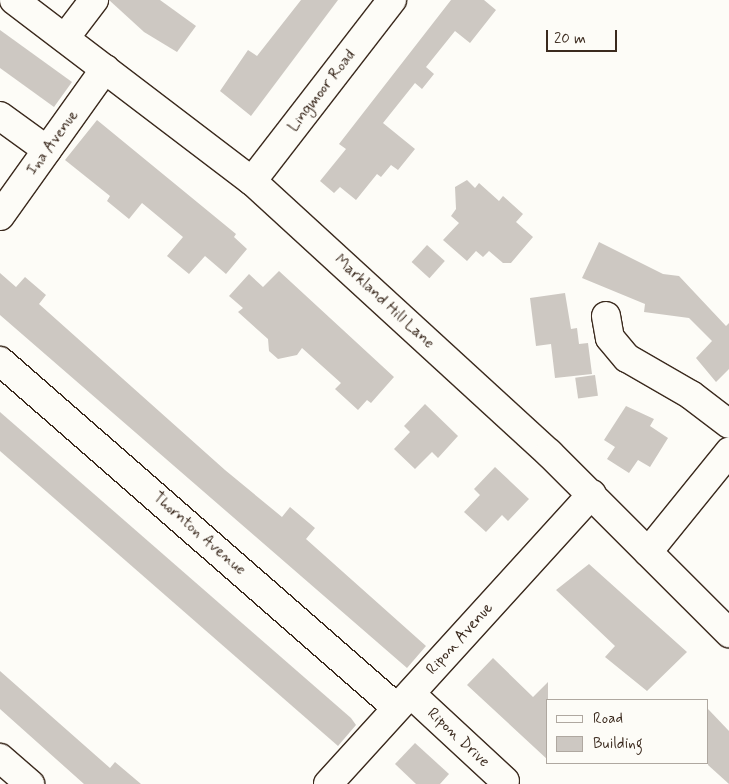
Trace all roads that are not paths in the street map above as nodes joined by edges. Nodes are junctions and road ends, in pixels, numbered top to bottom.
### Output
1 (14, 0) edge
2 (94, 0) edge
3 (392, 0) edge
4 (65, 38) junction
5 (105, 69) junction
6 (0, 116) edge
7 (47, 150) junction
8 (252, 181) junction
9 (0, 216) edge
10 (606, 316) dead end
11 (0, 361) edge
12 (729, 424) edge
13 (729, 452) edge
14 (592, 494) junction
15 (648, 552) junction
16 (729, 633) edge
17 (404, 701) junction
18 (0, 758) edge
19 (505, 781) dead end
20 (30, 784) edge
21 (328, 784) edge

1 - 4 street, Markland Hill Lane
2 - 4 street
3 - 8 street, Lingmoor Road
4 - 5 street, Markland Hill Lane
5 - 7 street, Ina Avenue
5 - 8 street, Markland Hill Lane
6 - 7 street
7 - 9 street, Ina Avenue
8 - 14 street, Markland Hill Lane
10 - 12 street
11 - 17 street, Thornton Avenue
13 - 15 street
14 - 15 street, Markland Hill Lane
14 - 17 street, Ripon Avenue
15 - 16 street, Markland Hill Lane
17 - 19 street, Ripon Drive
17 - 21 street, Ripon Avenue
18 - 20 street

